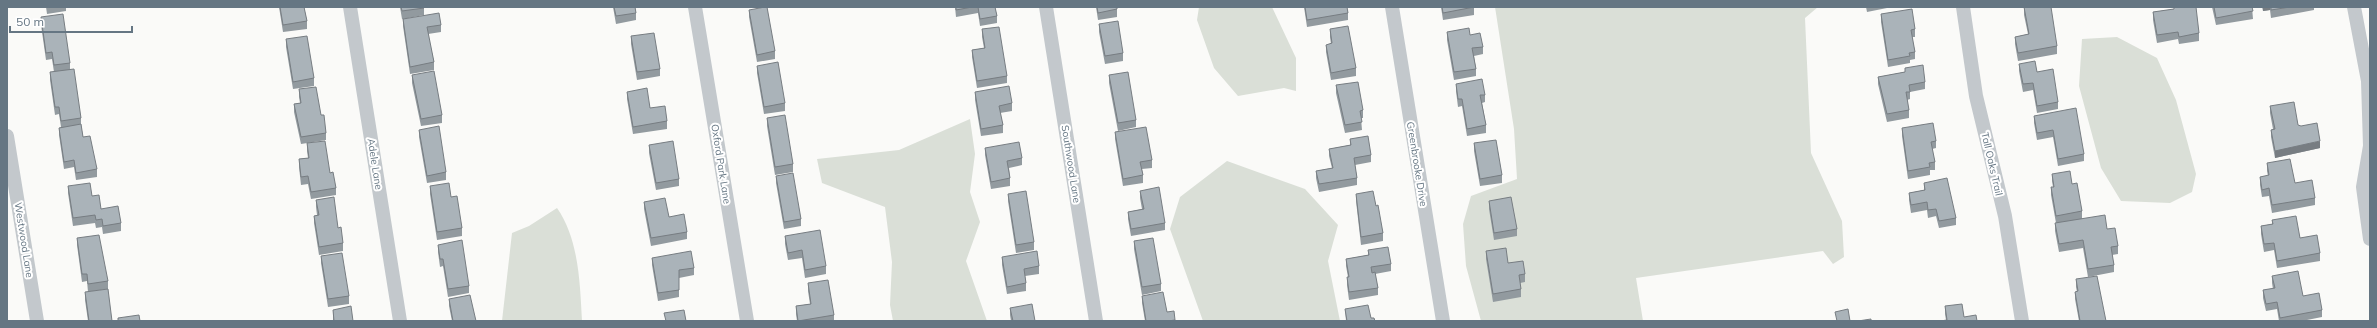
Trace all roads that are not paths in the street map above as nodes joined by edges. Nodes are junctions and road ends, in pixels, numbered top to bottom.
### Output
1 (350, 7) edge
2 (696, 7) edge
3 (1046, 7) edge
4 (1392, 7) edge
5 (1963, 7) edge
6 (2354, 7) edge
7 (7, 136) edge
8 (2370, 239) edge
9 (37, 321) edge
10 (400, 321) edge
11 (747, 321) edge
12 (1096, 321) edge
13 (1443, 321) edge
14 (2022, 321) edge

1 - 10 street, Adele Lane
2 - 11 street, Oxford Park Lane
3 - 12 street, Southwood Lane
4 - 13 street, Greenbrooke Drive
5 - 14 street, Tall Oaks Trail
6 - 8 street
7 - 9 street, Westwood Lane

